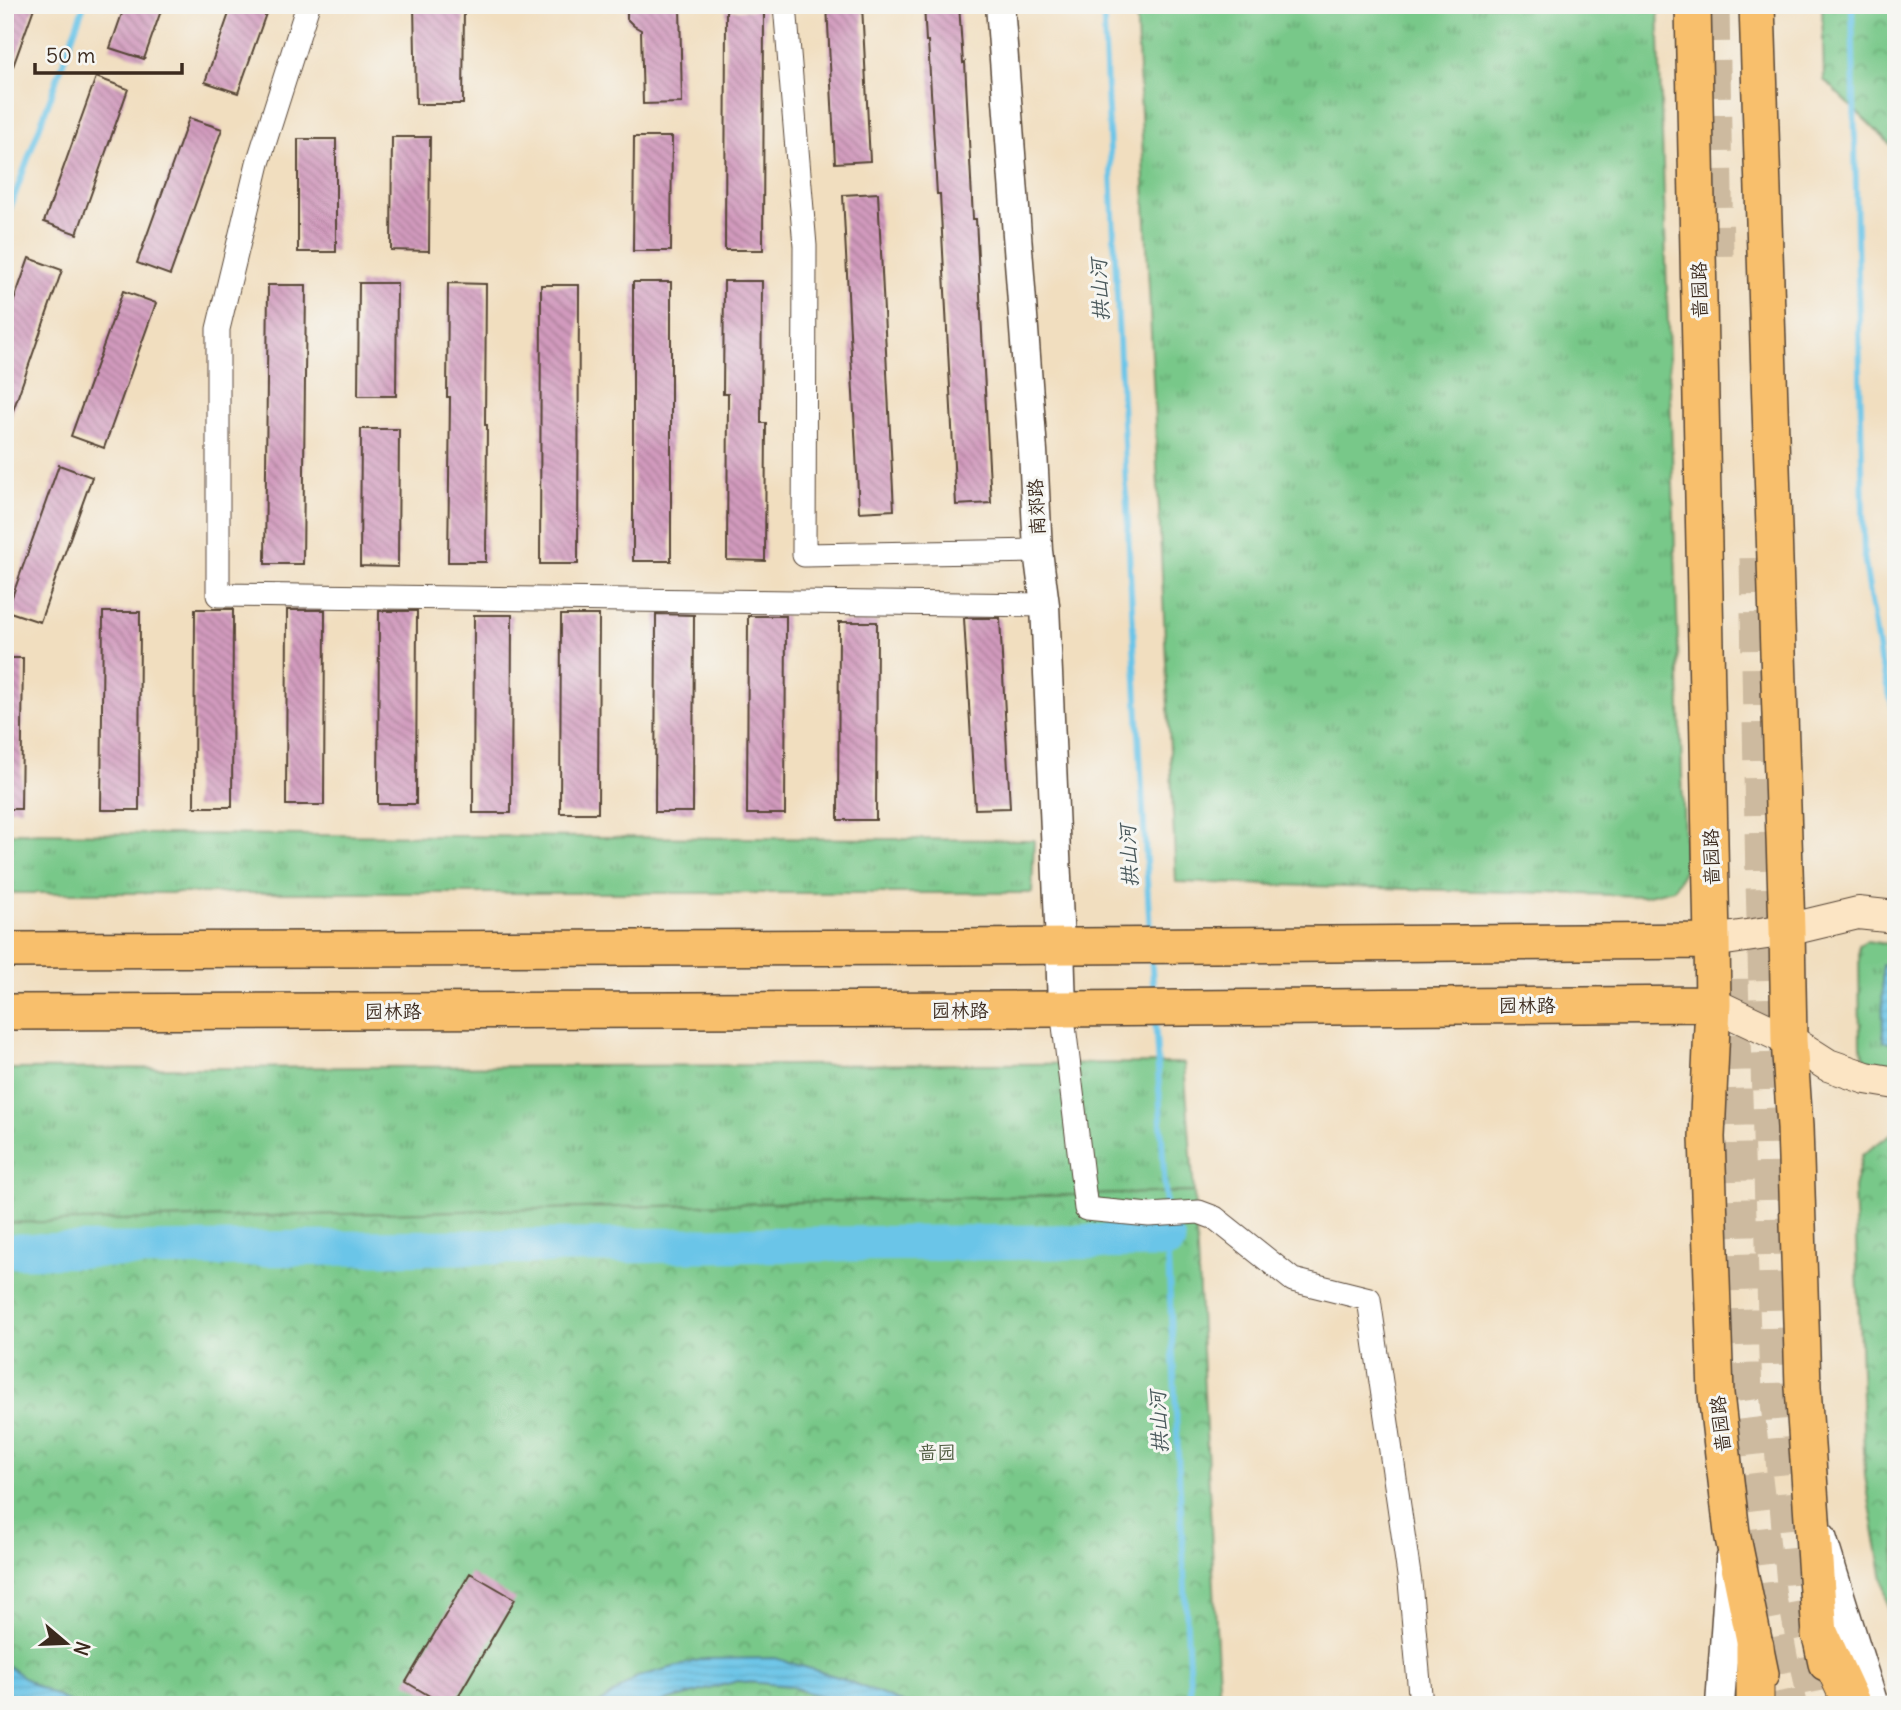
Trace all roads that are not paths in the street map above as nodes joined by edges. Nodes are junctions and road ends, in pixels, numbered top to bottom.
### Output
1 (308, 5) edge
2 (785, 5) edge
3 (1000, 5) edge
4 (1693, 5) edge
5 (1757, 5) edge
6 (1038, 551) junction
7 (1045, 605) junction
8 (1896, 917) edge
9 (1787, 930) junction
10 (1712, 941) junction
11 (1060, 945) junction
12 (5, 950) edge
13 (1713, 1004) junction
14 (1062, 1009) junction
15 (5, 1012) edge
16 (1789, 1040) junction
17 (1896, 1083) edge
18 (1811, 1503) junction
19 (1732, 1533) junction
20 (1820, 1635) junction
21 (1755, 1646) junction
22 (1421, 1705) edge
23 (1720, 1705) edge
24 (1755, 1705) edge
25 (1768, 1705) edge
26 (1834, 1705) edge
27 (1852, 1705) edge
28 (1874, 1705) edge

1 - 7 street
2 - 6 street
3 - 6 street, 南郊路
4 - 10 main road, 啬园路
5 - 9 main road
6 - 7 street, 南郊路
7 - 11 street, 南郊路
8 - 9 main road
9 - 10 main road
9 - 16 main road
10 - 11 main road
10 - 13 main road, 啬园路
11 - 12 main road
11 - 14 street, 南郊路
13 - 14 main road, 园林路
13 - 16 main road, 园林路
13 - 19 main road, 啬园路
14 - 15 main road, 园林路
14 - 22 street
16 - 17 main road, 园林路
16 - 18 main road
18 - 20 main road
18 - 28 street
19 - 21 main road, 啬园路
19 - 23 street
20 - 26 main road
20 - 27 highway
21 - 24 highway
21 - 25 main road, 啬园路

